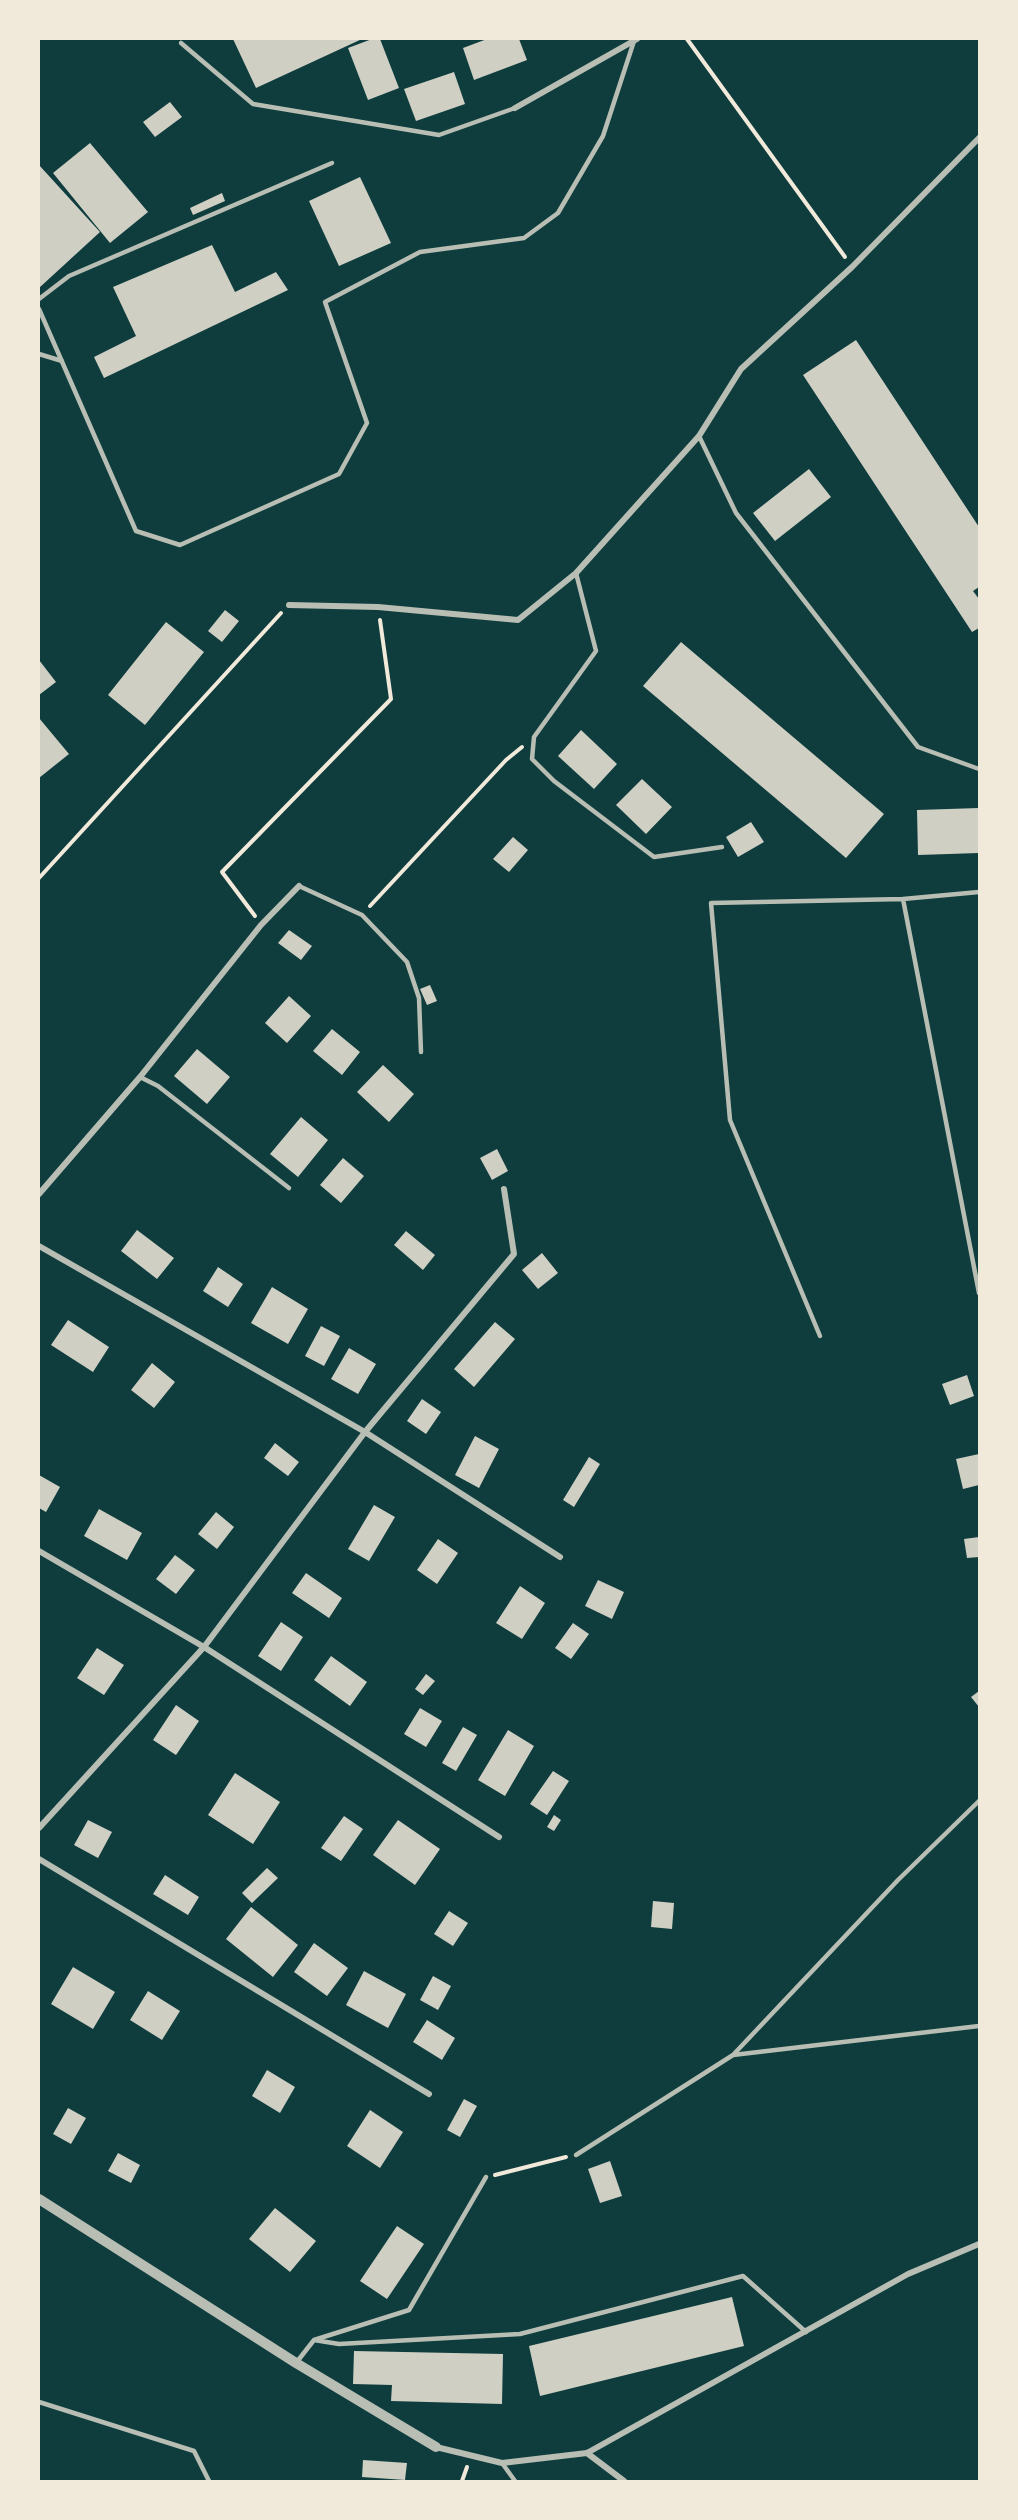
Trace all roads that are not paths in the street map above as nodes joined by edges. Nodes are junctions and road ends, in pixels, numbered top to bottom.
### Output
1 (635, 40) edge
2 (181, 43) dead end
3 (515, 108) joint
4 (979, 138) edge
5 (332, 163) dead end
6 (39, 299) edge
7 (39, 309) edge
8 (39, 354) edge
9 (62, 362) junction
10 (699, 436) junction
11 (576, 573) junction
12 (289, 605) road end
13 (979, 769) edge
14 (722, 847) dead end
15 (298, 886) joint
16 (979, 892) edge
17 (903, 899) junction
18 (421, 1052) dead end
19 (140, 1077) junction
20 (289, 1188) dead end
21 (504, 1189) dead end
22 (39, 1194) edge
23 (39, 1246) edge
24 (979, 1293) edge
25 (820, 1336) dead end
26 (365, 1432) junction
27 (39, 1551) edge
28 (560, 1557) dead end
29 (204, 1647) junction
30 (979, 1801) edge
31 (39, 1828) edge
32 (498, 1837) dead end
33 (39, 1859) edge
34 (979, 2026) edge
35 (733, 2055) junction
36 (429, 2094) dead end
37 (576, 2154) road end
38 (486, 2177) road end
39 (39, 2199) edge
40 (979, 2244) edge
41 (806, 2332) junction
42 (314, 2340) junction
43 (296, 2363) junction
44 (39, 2402) edge
45 (436, 2447) joint
46 (587, 2453) junction
47 (502, 2463) junction
48 (209, 2481) edge
49 (515, 2481) edge
50 (624, 2481) edge

1 - 3 street
1 - 9 lane
2 - 3 lane
4 - 10 street
5 - 6 lane
7 - 9 lane
8 - 9 lane
10 - 11 street
10 - 13 lane
11 - 12 street
11 - 14 lane
15 - 18 lane
15 - 19 street
16 - 17 lane
17 - 24 lane
17 - 25 lane
19 - 20 lane
19 - 22 street
21 - 26 street
23 - 26 street
26 - 28 street
26 - 29 street
27 - 29 street
29 - 31 street
29 - 32 street
30 - 35 lane
33 - 36 street
34 - 35 lane
35 - 37 lane
38 - 42 lane
39 - 43 street
40 - 41 street
41 - 42 lane
41 - 46 street
42 - 43 lane
43 - 45 street
44 - 48 lane
45 - 47 street
46 - 47 street
46 - 50 street
47 - 49 lane

